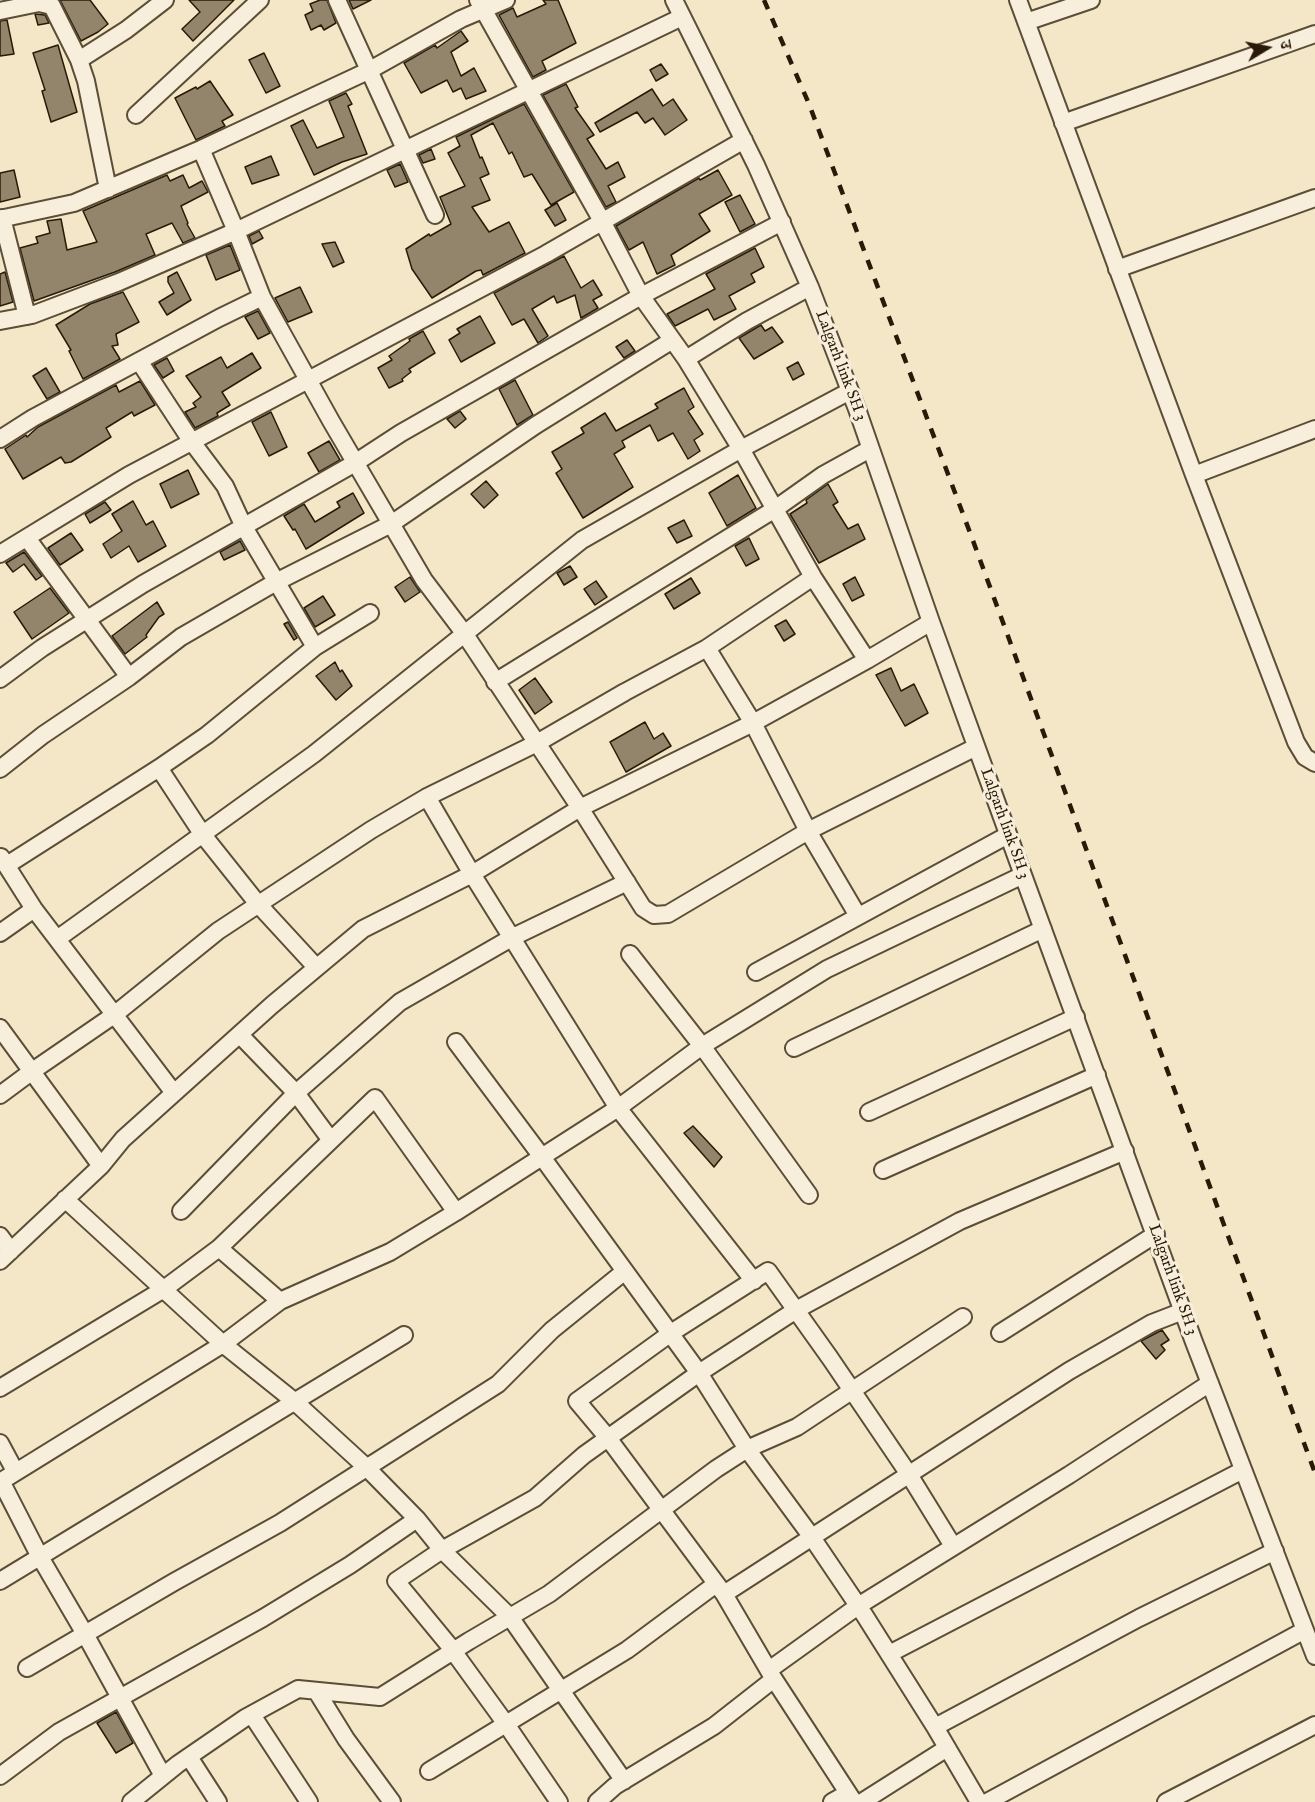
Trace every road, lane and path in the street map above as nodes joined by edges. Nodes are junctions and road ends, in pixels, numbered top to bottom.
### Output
1 (165, 0) edge
2 (260, 0) edge
3 (337, 0) edge
4 (506, 0) edge
5 (674, 0) edge
6 (1018, 0) edge
7 (1091, 0) edge
8 (480, 5) edge
9 (0, 11) edge
10 (682, 17) junction
11 (1026, 22) junction
12 (1315, 33) edge
13 (79, 60) junction
14 (370, 70) junction
15 (529, 91) junction
16 (136, 115) dead end
17 (1063, 123) junction
18 (744, 140) junction
19 (201, 149) junction
20 (405, 150) junction
21 (108, 189) junction
22 (1315, 198) edge
23 (435, 215) dead end
24 (1, 218) edge
25 (602, 221) junction
26 (782, 222) junction
27 (236, 231) junction
28 (1118, 269) junction
29 (810, 287) junction
30 (641, 296) junction
31 (262, 297) junction
32 (27, 316) junction
33 (0, 321) edge
34 (671, 341) junction
35 (686, 359) junction
36 (139, 361) junction
37 (308, 379) junction
38 (850, 391) junction
39 (1315, 429) edge
40 (0, 439) edge
41 (192, 442) junction
42 (741, 449) junction
43 (870, 449) junction
44 (355, 463) junction
45 (1194, 475) junction
46 (774, 509) junction
47 (391, 524) junction
48 (244, 527) junction
49 (27, 538) junction
50 (0, 554) edge
51 (813, 577) junction
52 (276, 582) junction
53 (370, 613) dead end
54 (87, 619) junction
55 (931, 622) junction
56 (464, 633) junction
57 (315, 647) junction
58 (706, 648) junction
59 (867, 660) junction
60 (129, 677) junction
61 (0, 679) edge
62 (495, 681) junction
63 (753, 723) junction
64 (537, 743) junction
65 (976, 747) junction
66 (1315, 763) edge
67 (159, 768) junction
68 (0, 769) edge
69 (427, 797) junction
70 (580, 808) junction
71 (808, 831) junction
72 (203, 835) junction
73 (1008, 835) junction
74 (3, 860) edge
75 (472, 874) junction
76 (1023, 875) junction
77 (627, 882) junction
78 (258, 904) junction
79 (34, 909) junction
80 (858, 916) junction
81 (1043, 929) junction
82 (0, 933) edge
83 (513, 937) junction
84 (57, 939) junction
85 (630, 954) dead end
86 (316, 967) junction
87 (756, 972) dead end
88 (114, 1015) junction
89 (1076, 1017) junction
90 (0, 1028) edge
91 (240, 1035) junction
92 (456, 1042) dead end
93 (702, 1046) junction
94 (794, 1048) dead end
95 (31, 1072) junction
96 (1097, 1075) junction
97 (296, 1093) junction
98 (174, 1094) junction
99 (0, 1095) edge
100 (618, 1108) junction
101 (869, 1112) dead end
102 (330, 1139) junction
103 (1125, 1151) junction
104 (542, 1157) junction
105 (101, 1166) junction
106 (883, 1170) dead end
107 (809, 1195) dead end
108 (65, 1199) junction
109 (182, 1211) dead end
110 (456, 1212) junction
111 (1156, 1234) junction
112 (0, 1236) edge
113 (219, 1248) junction
114 (6, 1256) edge
115 (625, 1271) junction
116 (754, 1281) junction
117 (164, 1289) junction
118 (280, 1301) junction
119 (796, 1310) junction
120 (1183, 1311) junction
121 (963, 1317) dead end
122 (671, 1333) junction
123 (1000, 1333) dead end
124 (404, 1335) dead end
125 (223, 1344) junction
126 (699, 1373) junction
127 (1210, 1383) junction
128 (0, 1388) edge
129 (852, 1390) junction
130 (294, 1401) junction
131 (608, 1438) junction
132 (0, 1443) edge
133 (747, 1449) junction
134 (366, 1467) junction
135 (1243, 1470) junction
136 (15, 1471) junction
137 (908, 1473) junction
138 (1, 1482) edge
139 (661, 1511) junction
140 (417, 1518) junction
141 (811, 1536) junction
142 (953, 1546) junction
143 (442, 1550) junction
144 (1275, 1551) junction
145 (40, 1557) junction
146 (0, 1581) edge
147 (720, 1589) junction
148 (858, 1606) junction
149 (510, 1617) junction
150 (1305, 1630) junction
151 (86, 1634) junction
152 (453, 1652) junction
153 (889, 1654) junction
154 (1315, 1656) edge
155 (27, 1668) dead end
156 (771, 1674) junction
157 (562, 1689) junction
158 (317, 1692) junction
159 (120, 1697) junction
160 (252, 1715) junction
161 (506, 1724) junction
162 (1315, 1725) edge
163 (935, 1727) junction
164 (947, 1748) junction
165 (189, 1757) junction
166 (429, 1771) dead end
167 (0, 1776) edge
168 (163, 1776) junction
169 (624, 1780) junction
170 (854, 1799) edge
171 (131, 1802) edge
172 (218, 1802) edge
173 (309, 1802) edge
174 (392, 1802) edge
175 (559, 1802) edge
176 (597, 1802) edge
177 (832, 1802) edge
178 (979, 1802) edge
179 (987, 1802) edge
180 (1166, 1802) edge

1 - 13 street
2 - 16 street
3 - 14 street
4 - 8 street
5 - 10 street, Lalgarh link SH 3
6 - 11 street
7 - 11 street
8 - 14 street
8 - 15 street
9 - 13 street
10 - 15 street
10 - 18 street, Lalgarh link SH 3
11 - 17 street
12 - 17 street
13 - 21 street
14 - 19 street
14 - 20 street
15 - 20 street
15 - 25 street
17 - 28 street
18 - 25 street
18 - 26 street, Lalgarh link SH 3
19 - 21 street
19 - 27 street
20 - 23 street
20 - 27 street
21 - 24 street
22 - 28 street
24 - 32 street
25 - 30 street
25 - 37 street
26 - 29 street, Lalgarh link SH 3
26 - 30 street
27 - 31 street
27 - 32 street
28 - 45 street
29 - 35 street
29 - 38 street, Lalgarh link SH 3
30 - 34 street
30 - 44 street
31 - 36 street
31 - 37 street
32 - 33 street
34 - 35 street
34 - 47 street
35 - 42 street
36 - 40 street
36 - 41 street
37 - 41 street
37 - 44 street
38 - 42 street
38 - 43 street, Lalgarh link SH 3
39 - 45 street
41 - 48 street
41 - 49 street
42 - 46 street
42 - 56 street
43 - 46 street
43 - 55 street, Lalgarh link SH 3
44 - 47 street
44 - 48 street
45 - 66 street
46 - 51 street
46 - 62 street
47 - 52 street
47 - 56 street
48 - 52 street
48 - 54 street
49 - 50 street
49 - 54 street
51 - 58 street
51 - 59 street
52 - 57 street
52 - 60 street
53 - 57 street
54 - 60 street
54 - 61 street
55 - 59 street
55 - 65 street, Lalgarh link SH 3
56 - 62 street
56 - 72 street
57 - 67 street
58 - 63 street
58 - 64 street
59 - 63 street
60 - 68 street
62 - 64 street
63 - 70 street
63 - 71 street
64 - 69 street
64 - 70 street
65 - 71 street
65 - 73 street, Lalgarh link SH 3
67 - 72 street
67 - 74 street
69 - 75 street
69 - 78 street
70 - 75 street
70 - 77 street
71 - 77 street
71 - 80 street
72 - 78 street
72 - 84 street
73 - 76 street, Lalgarh link SH 3
73 - 80 street
74 - 79 street
75 - 83 street
75 - 86 street
76 - 81 street, Lalgarh link SH 3
76 - 93 street
77 - 83 street
78 - 86 street
78 - 88 street
79 - 82 street
79 - 84 street
80 - 87 street
81 - 89 street, Lalgarh link SH 3
81 - 94 street
83 - 97 street
83 - 100 street
84 - 88 street
85 - 93 street
86 - 91 street
88 - 95 street
88 - 98 street
89 - 96 street, Lalgarh link SH 3
89 - 101 street
90 - 95 street
91 - 97 street
91 - 98 street
92 - 104 street
93 - 100 street
93 - 107 street
95 - 99 street
95 - 105 street
96 - 103 street, Lalgarh link SH 3
96 - 106 street
97 - 102 street
97 - 109 street
98 - 105 street
100 - 104 street
100 - 116 street
102 - 110 street
102 - 113 street
103 - 111 street, Lalgarh link SH 3
103 - 119 street
104 - 110 street
104 - 115 street
105 - 108 street
108 - 114 street
108 - 117 street
110 - 118 street
111 - 120 street, Lalgarh link SH 3
111 - 123 street
112 - 114 street
113 - 117 street
113 - 118 street
115 - 122 street
115 - 134 street
116 - 119 street
116 - 122 street
117 - 125 street
117 - 128 street
118 - 125 street
119 - 126 street
119 - 129 street
120 - 127 street, Lalgarh link SH 3
120 - 137 street
121 - 129 street
122 - 126 street
122 - 131 street
124 - 130 street
125 - 130 street
125 - 136 street
126 - 131 street
126 - 133 street
127 - 135 street, Lalgarh link SH 3
127 - 142 street
129 - 133 street
129 - 137 street
130 - 134 street
130 - 145 street
131 - 139 street
131 - 143 street
132 - 136 street
133 - 139 street
133 - 141 street
134 - 140 street
134 - 151 street
135 - 144 street, Lalgarh link SH 3
135 - 153 street
136 - 138 street
137 - 141 street
137 - 142 street
138 - 145 street
139 - 147 street
139 - 149 street
140 - 143 street
140 - 159 street
141 - 147 street
141 - 148 street
142 - 148 street
143 - 149 street
143 - 152 street
144 - 150 street, Lalgarh link SH 3
144 - 163 street
145 - 146 street
145 - 151 street
147 - 156 street
147 - 157 street
148 - 153 street
148 - 156 street
149 - 152 street
149 - 157 street
150 - 154 street, Lalgarh link SH 3
150 - 179 street
151 - 155 street
151 - 159 street
152 - 158 street
152 - 161 street
153 - 163 street
156 - 169 street
156 - 170 street
157 - 161 street
157 - 169 street
158 - 160 street
158 - 174 street
159 - 167 street
159 - 168 street
160 - 165 street
160 - 173 street
161 - 166 street
161 - 175 street
162 - 180 street
163 - 164 street
164 - 170 street
164 - 178 street
165 - 168 street
165 - 172 street
168 - 171 street
169 - 176 street
170 - 177 street

